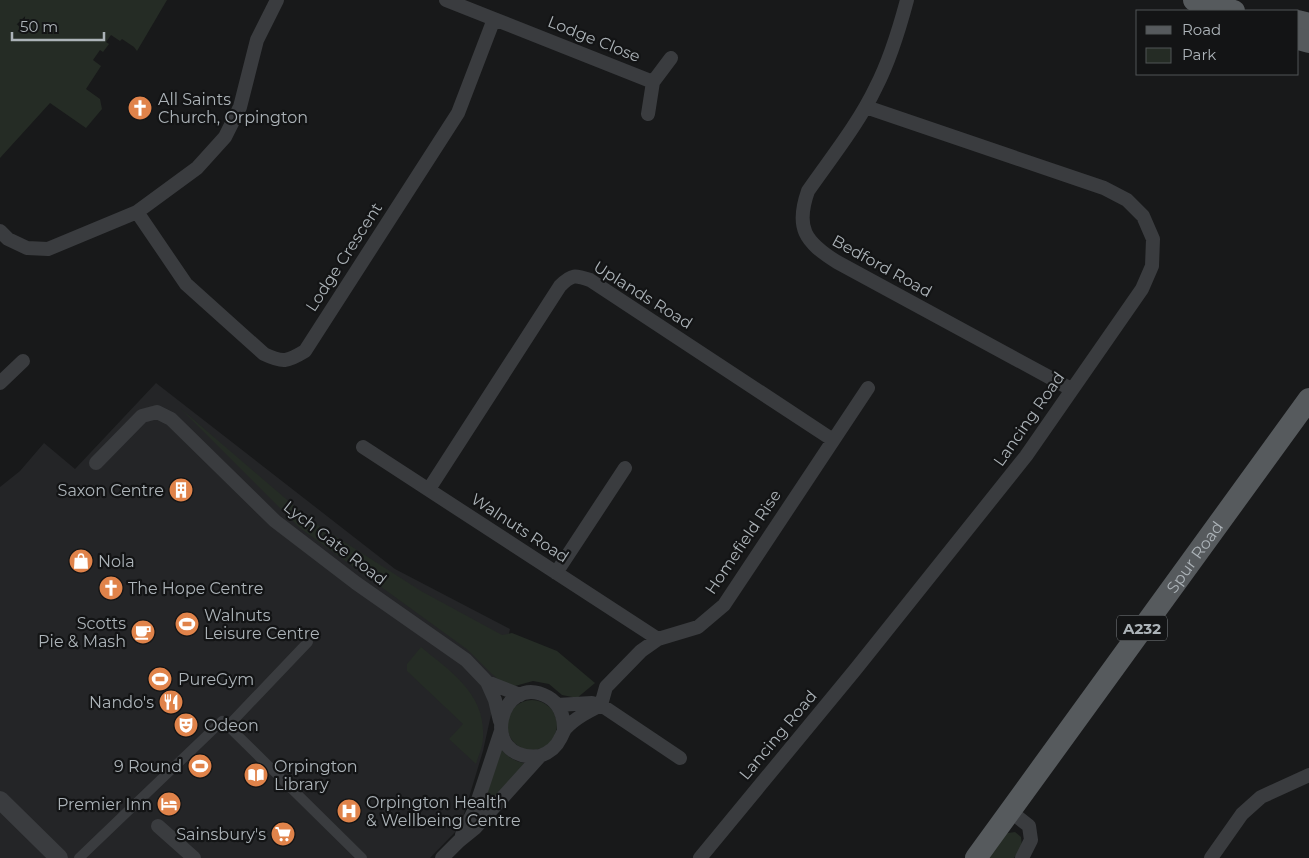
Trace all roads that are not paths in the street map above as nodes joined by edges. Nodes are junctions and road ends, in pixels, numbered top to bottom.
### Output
1 (277, 0) edge
2 (446, 0) edge
3 (907, 0) edge
4 (1194, 0) edge
5 (1230, 10) edge
6 (494, 19) junction
7 (671, 58) dead end
8 (653, 82) junction
9 (866, 106) junction
10 (648, 114) dead end
11 (137, 212) junction
12 (0, 232) edge
13 (23, 361) dead end
14 (0, 384) edge
15 (868, 388) dead end
16 (1071, 389) junction
17 (1309, 399) edge
18 (834, 440) junction
19 (364, 447) dead end
20 (96, 463) dead end
21 (625, 468) dead end
22 (429, 489) junction
23 (556, 573) junction
24 (658, 639) junction
25 (308, 642) dead end
26 (487, 682) junction
27 (520, 695) junction
28 (557, 705) junction
29 (601, 705) junction
30 (228, 726) junction
31 (500, 727) junction
32 (564, 730) junction
33 (540, 756) junction
34 (680, 758) dead end
35 (1309, 775) edge
36 (0, 800) edge
37 (1010, 812) junction
38 (158, 826) dead end
39 (459, 841) junction
40 (59, 858) edge
41 (79, 858) edge
42 (194, 858) edge
43 (362, 858) edge
44 (442, 858) edge
45 (700, 858) edge
46 (976, 858) edge
47 (1022, 858) edge
48 (1212, 858) edge

1 - 11 street
2 - 6 street
3 - 9 street, Bedford Road
4 - 5 main road
6 - 8 street, Lodge Close
6 - 11 street, Lodge Crescent
7 - 8 street, Lodge Close
8 - 10 street, Lodge Close
9 - 16 street, Bedford Road
9 - 16 street, Lancing Road
11 - 12 street
13 - 14 street
15 - 18 street, Homefield Rise
16 - 45 street, Lancing Road
17 - 37 main road, Spur Road / A232
18 - 22 street, Uplands Road
18 - 24 street, Homefield Rise
19 - 22 street, Walnuts Road
20 - 26 street, Lych Gate Road
21 - 23 street
22 - 23 street, Walnuts Road
23 - 24 street, Walnuts Road
24 - 29 street, Homefield Rise
25 - 30 street
26 - 27 street, Lych Gate Road
26 - 31 street, Lych Gate Road
27 - 28 street
27 - 31 street
28 - 29 street
28 - 32 street
29 - 32 street
29 - 34 street
30 - 41 street
30 - 43 street
31 - 33 street
31 - 39 street
32 - 33 street
33 - 39 street
35 - 48 street
36 - 40 street
37 - 46 main road, Spur Road / A232
37 - 47 street
38 - 42 street
39 - 44 street

